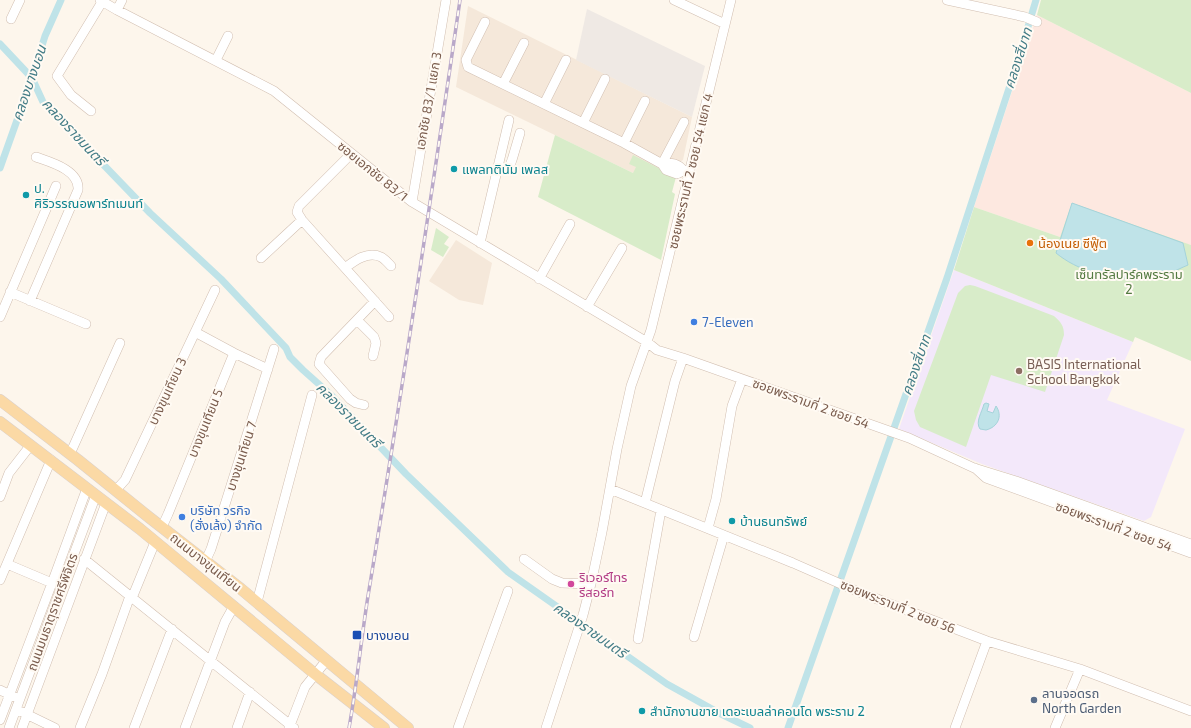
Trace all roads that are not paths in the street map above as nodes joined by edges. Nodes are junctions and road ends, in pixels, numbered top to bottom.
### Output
1 (20, 0) edge
2 (122, 0) edge
3 (446, 0) edge
4 (674, 0) edge
5 (730, 0) edge
6 (947, 0) edge
7 (101, 1) edge
8 (693, 4) edge
9 (117, 10) junction
10 (10, 20) dead end
11 (485, 22) dead end
12 (1037, 22) dead end
13 (725, 24) junction
14 (228, 36) dead end
15 (524, 43) dead end
16 (216, 60) junction
17 (566, 60) dead end
18 (605, 79) dead end
19 (503, 84) junction
20 (645, 101) dead end
21 (544, 104) junction
22 (91, 111) dead end
23 (509, 120) dead end
24 (684, 122) dead end
25 (583, 123) junction
26 (520, 133) dead end
27 (624, 143) junction
28 (351, 154) junction
29 (36, 157) dead end
30 (662, 164) junction
31 (498, 167) junction
32 (686, 171) junction
33 (56, 186) dead end
34 (412, 202) junction
35 (302, 220) junction
36 (570, 224) dead end
37 (480, 243) junction
38 (622, 248) dead end
39 (261, 258) dead end
40 (391, 266) dead end
41 (345, 268) junction
42 (539, 279) junction
43 (216, 290) dead end
44 (10, 292) junction
45 (30, 301) junction
46 (374, 301) junction
47 (587, 307) junction
48 (0, 317) edge
49 (389, 317) dead end
50 (357, 320) junction
51 (86, 324) dead end
52 (195, 332) junction
53 (647, 342) junction
54 (120, 344) dead end
55 (274, 349) dead end
56 (234, 353) junction
57 (374, 356) dead end
58 (683, 358) junction
59 (268, 369) junction
60 (742, 379) junction
61 (312, 394) dead end
62 (0, 400) edge
63 (364, 405) dead end
64 (0, 422) edge
65 (30, 446) junction
66 (70, 454) junction
67 (50, 460) junction
68 (107, 482) junction
69 (610, 488) junction
70 (116, 490) junction
71 (91, 492) junction
72 (0, 497) edge
73 (106, 503) junction
74 (645, 503) junction
75 (661, 510) junction
76 (1089, 512) junction
77 (162, 527) junction
78 (708, 528) junction
79 (724, 536) junction
80 (155, 542) junction
81 (1191, 544) edge
82 (1191, 553) edge
83 (84, 559) junction
84 (524, 559) dead end
85 (205, 562) junction
86 (7, 564) junction
87 (0, 580) edge
88 (52, 583) junction
89 (591, 584) junction
90 (508, 591) dead end
91 (131, 597) junction
92 (258, 602) junction
93 (234, 606) junction
94 (172, 629) junction
95 (694, 637) dead end
96 (638, 639) dead end
97 (986, 641) junction
98 (211, 660) junction
99 (326, 661) junction
100 (1080, 669) junction
101 (315, 674) junction
102 (0, 690) edge
103 (250, 692) junction
104 (10, 695) junction
105 (20, 700) junction
106 (30, 704) junction
107 (378, 704) junction
108 (6, 705) junction
109 (16, 710) junction
110 (1191, 711) edge
111 (27, 714) junction
112 (368, 716) junction
113 (0, 720) edge
114 (291, 727) edge
115 (8, 728) edge
116 (22, 728) edge
117 (55, 728) edge
118 (80, 728) edge
119 (134, 728) edge
120 (185, 728) edge
121 (237, 728) edge
122 (384, 728) edge
123 (408, 728) edge
124 (458, 728) edge
125 (546, 728) edge
126 (955, 728) edge
127 (1055, 728) edge

1 - 10 street
2 - 9 street
3 - 34 street, เอกชัย 83/1 แยก 3
4 - 8 street
5 - 13 street, ซอยพระรามที่ 2 ซอย 54 แยก 4
6 - 12 street
7 - 9 street, ซอยเอกชัย 83/1
7 - 22 street
8 - 13 street
9 - 16 street, ซอยเอกชัย 83/1
11 - 19 street
13 - 32 street, ซอยพระรามที่ 2 ซอย 54 แยก 4
14 - 16 street
15 - 19 street
16 - 28 street, ซอยเอกชัย 83/1
17 - 21 street
18 - 25 street
19 - 21 street
20 - 27 street
21 - 25 street
23 - 31 street
24 - 30 street
25 - 27 street
26 - 31 street
27 - 30 street
28 - 34 street, ซอยเอกชัย 83/1
28 - 35 street
29 - 45 street
30 - 32 street
31 - 37 street
32 - 53 street, ซอยพระรามที่ 2 ซอย 54 แยก 4
33 - 44 street
34 - 37 street, ซอยเอกชัย 83/1
35 - 39 street
35 - 41 street
36 - 42 street
37 - 42 street, ซอยเอกชัย 83/1
38 - 47 street
40 - 41 street
41 - 46 street
42 - 47 street, ซอยเอกชัย 83/1
43 - 52 street, บางขุนเทียน 3
44 - 45 street
44 - 48 street
45 - 51 street
46 - 49 street
46 - 50 street
47 - 53 street, ซอยเอกชัย 83/1
50 - 57 street
50 - 63 street
52 - 56 street
52 - 70 street, บางขุนเทียน 3
53 - 58 street, ซอยพระรามที่ 2 ซอย 54
53 - 69 street, ซอยพระรามที่ 2 ซอย 54 แยก 4
54 - 66 street
55 - 59 street, บางขุนเทียน 7
56 - 59 street
56 - 77 street, บางขุนเทียน 5
58 - 60 street, ซอยพระรามที่ 2 ซอย 54
58 - 74 street
59 - 85 street, บางขุนเทียน 7
60 - 76 street, ซอยพระรามที่ 2 ซอย 54
60 - 78 street
61 - 92 street
62 - 66 main road, ถนนบางขุนเทียน
64 - 65 main road, ถนนบางขุนเทียน
65 - 67 main road, ถนนบางขุนเทียน
65 - 72 street
66 - 68 main road, ถนนบางขุนเทียน
67 - 71 main road, ถนนบางขุนเทียน
67 - 86 street
68 - 70 main road, ถนนบางขุนเทียน
68 - 71 main road
69 - 74 street, ซอยพระรามที่ 2 ซอย 56
69 - 89 street, ซอยพระรามที่ 2 ซอย 54 แยก 4
70 - 73 main road
70 - 77 main road, ถนนบางขุนเทียน
71 - 73 main road, ถนนบางขุนเทียน
71 - 88 street, ถนนมนธาตุราชศรีพิจิตร
71 - 105 street, ถนนมนธาตุราชศรีพิจิตร
73 - 80 main road, ถนนบางขุนเทียน
73 - 83 street, ถนนมนธาตุราชศรีพิจิตร
74 - 75 street, ซอยพระรามที่ 2 ซอย 56
75 - 78 street, ซอยพระรามที่ 2 ซอย 56
75 - 96 street
76 - 81 street, ซอยพระรามที่ 2 ซอย 54
76 - 82 street, ซอยพระรามที่ 2 ซอย 54
77 - 85 main road, ถนนบางขุนเทียน
78 - 79 street, ซอยพระรามที่ 2 ซอย 56
79 - 95 street
79 - 97 street, ซอยพระรามที่ 2 ซอย 56
80 - 91 street
80 - 93 main road, ถนนบางขุนเทียน
83 - 91 street
83 - 106 street, ถนนมนธาตุราชศรีพิจิตร
84 - 89 street
85 - 92 main road, ถนนบางขุนเทียน
86 - 87 street
86 - 88 street
88 - 104 street, ถนนมนธาตุราชศรีพิจิตร
89 - 125 street, ซอยพระรามที่ 2 ซอย 54 แยก 4
90 - 124 street
91 - 94 street
91 - 118 street
92 - 99 main road, ถนนบางขุนเทียน
93 - 98 street
93 - 101 main road, ถนนบางขุนเทียน
94 - 98 street
94 - 119 street
97 - 100 street, ซอยพระรามที่ 2 ซอย 56
97 - 126 street
98 - 103 street
98 - 120 street
99 - 101 street
99 - 107 main road, ถนนบางขุนเทียน
100 - 110 street, ซอยพระรามที่ 2 ซอย 56
100 - 127 street
101 - 112 main road, ถนนบางขุนเทียน
101 - 114 street
102 - 104 street
103 - 114 street
103 - 121 street
104 - 105 street
104 - 108 street, ถนนมนธาตุราชศรีพิจิตร
105 - 106 street
105 - 109 street, ถนนมนธาตุราชศรีพิจิตร
106 - 111 street, ถนนมนธาตุราชศรีพิจิตร
107 - 112 main road
107 - 123 main road, ถนนบางขุนเทียน
108 - 109 street
108 - 113 street, ถนนมนธาตุราชศรีพิจิตร
109 - 111 street
109 - 115 street, ถนนมนธาตุราชศรีพิจิตร
111 - 116 street, ถนนมนธาตุราชศรีพิจิตร
111 - 117 street
112 - 122 main road, ถนนบางขุนเทียน

